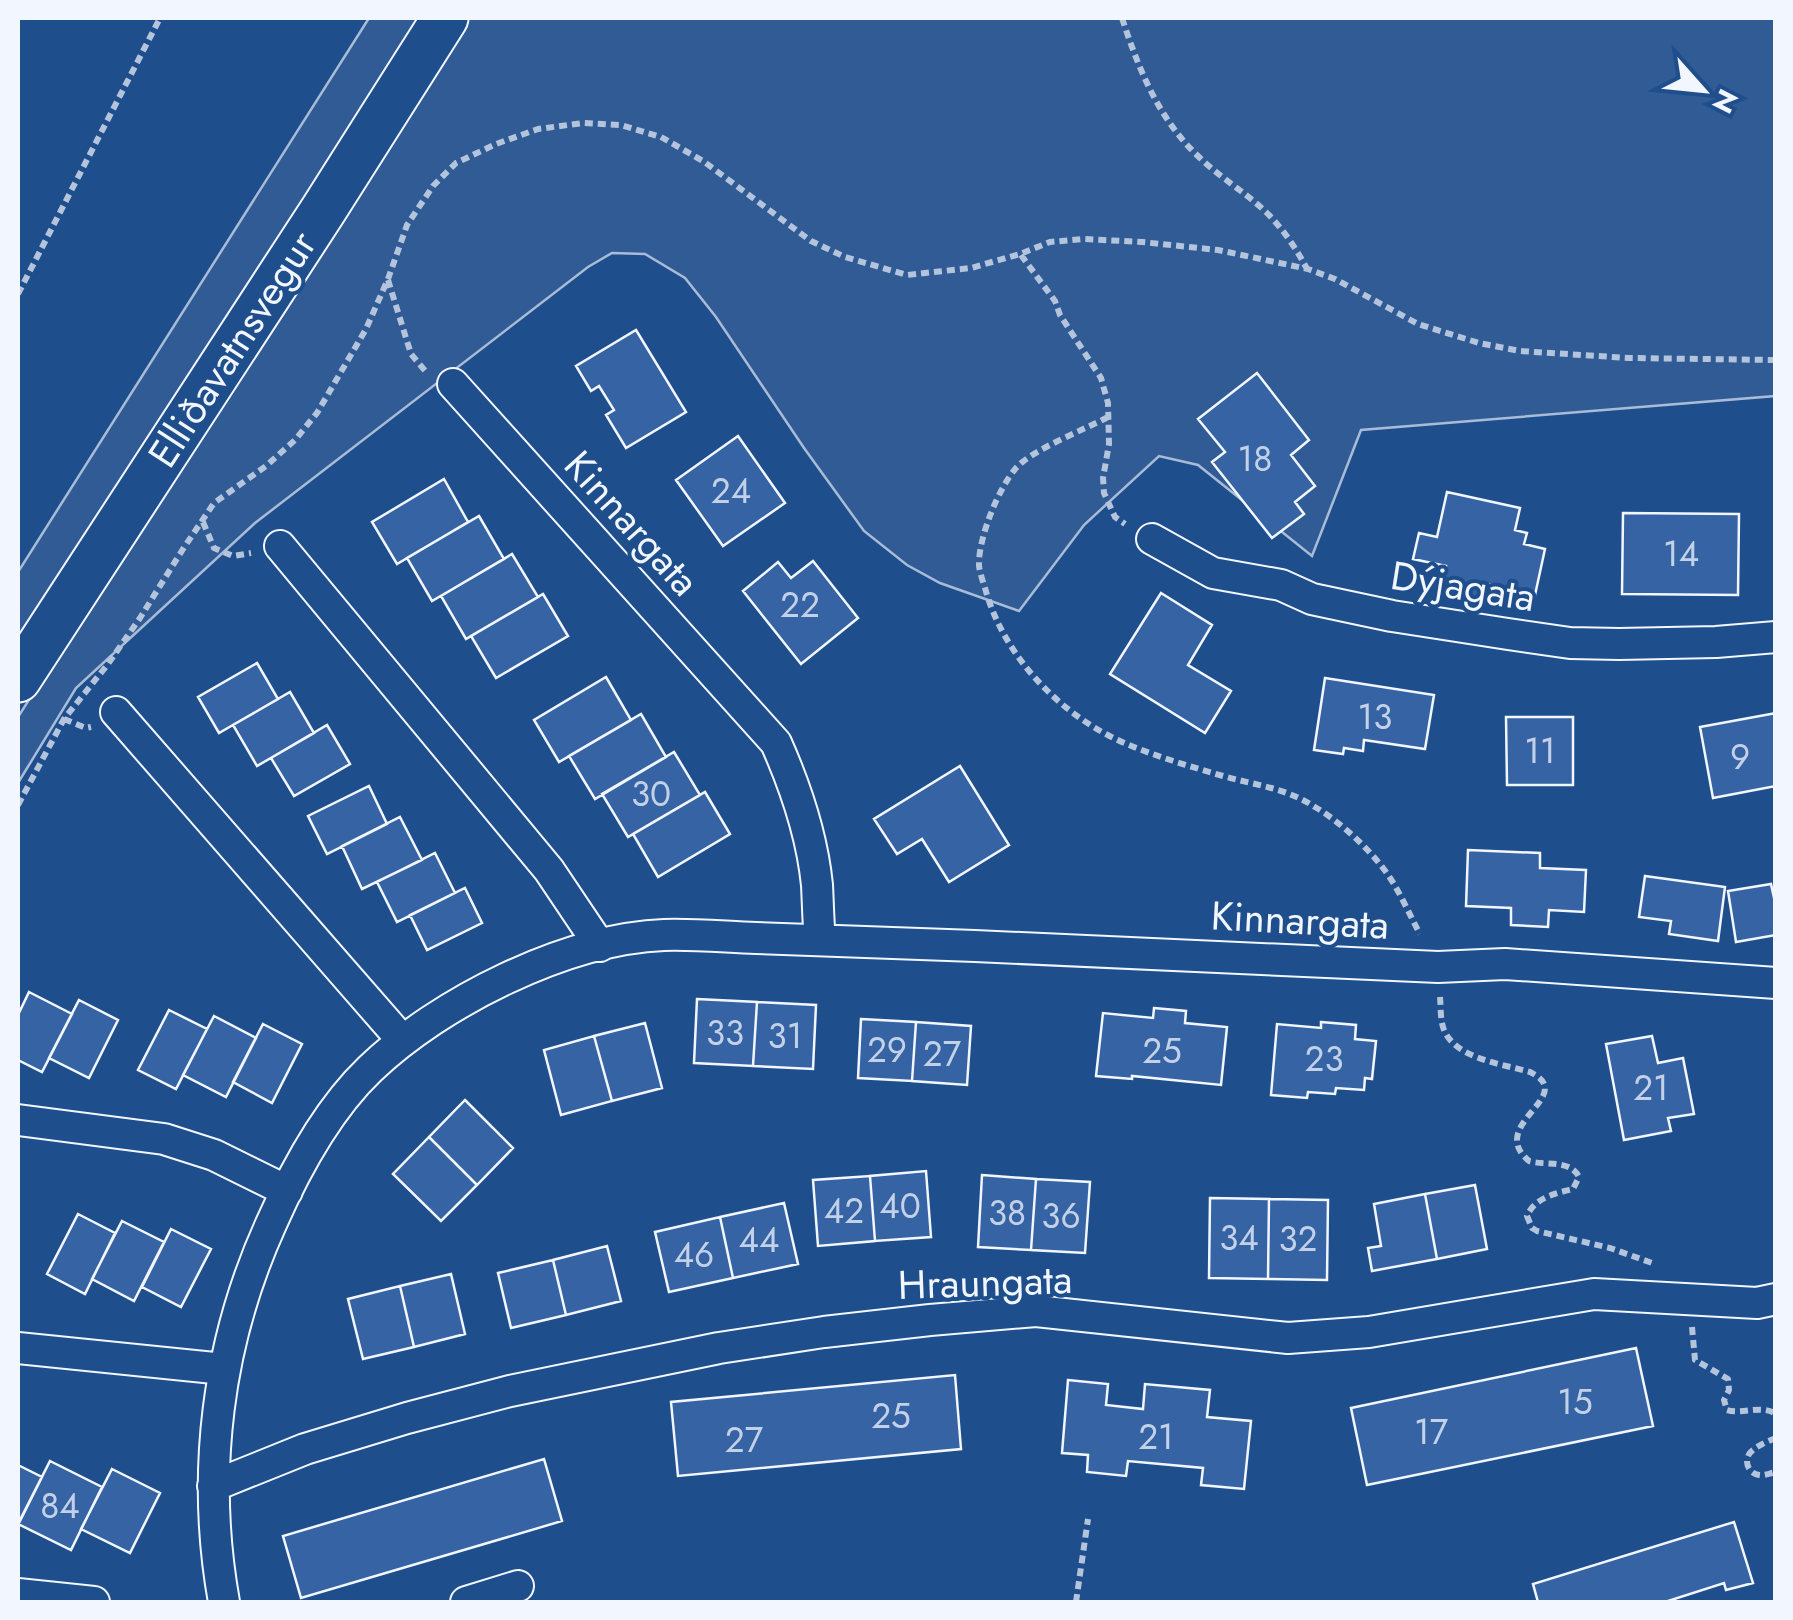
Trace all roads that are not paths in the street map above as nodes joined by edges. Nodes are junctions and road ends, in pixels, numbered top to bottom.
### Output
1 (446, 18) edge
2 (453, 384) road end
3 (1152, 540) road end
4 (280, 546) road end
5 (1776, 636) edge
6 (18, 679) edge
7 (116, 712) dead end
8 (820, 939) junction
9 (600, 946) junction
10 (1776, 983) edge
11 (403, 1041) junction
12 (18, 1120) edge
13 (287, 1191) junction
14 (1776, 1299) edge
15 (18, 1348) edge
16 (224, 1369) junction
17 (214, 1486) junction
18 (518, 1586) dead end
19 (18, 1594) edge
20 (94, 1602) edge
21 (224, 1602) edge
22 (466, 1602) edge

1 - 6 main road, Elliðavatnsvegur
2 - 8 street, Kinnargata
3 - 5 street, Dýjagata
4 - 9 street
7 - 11 street
8 - 9 street, Kinnargata
8 - 10 street, Kinnargata
9 - 11 street, Kinnargata
11 - 13 street, Kinnargata
12 - 13 street
13 - 16 street, Kinnargata
14 - 17 street, Hraungata
15 - 16 street
16 - 17 street, Kinnargata
17 - 21 street, Kinnargata
18 - 22 street
19 - 20 street

